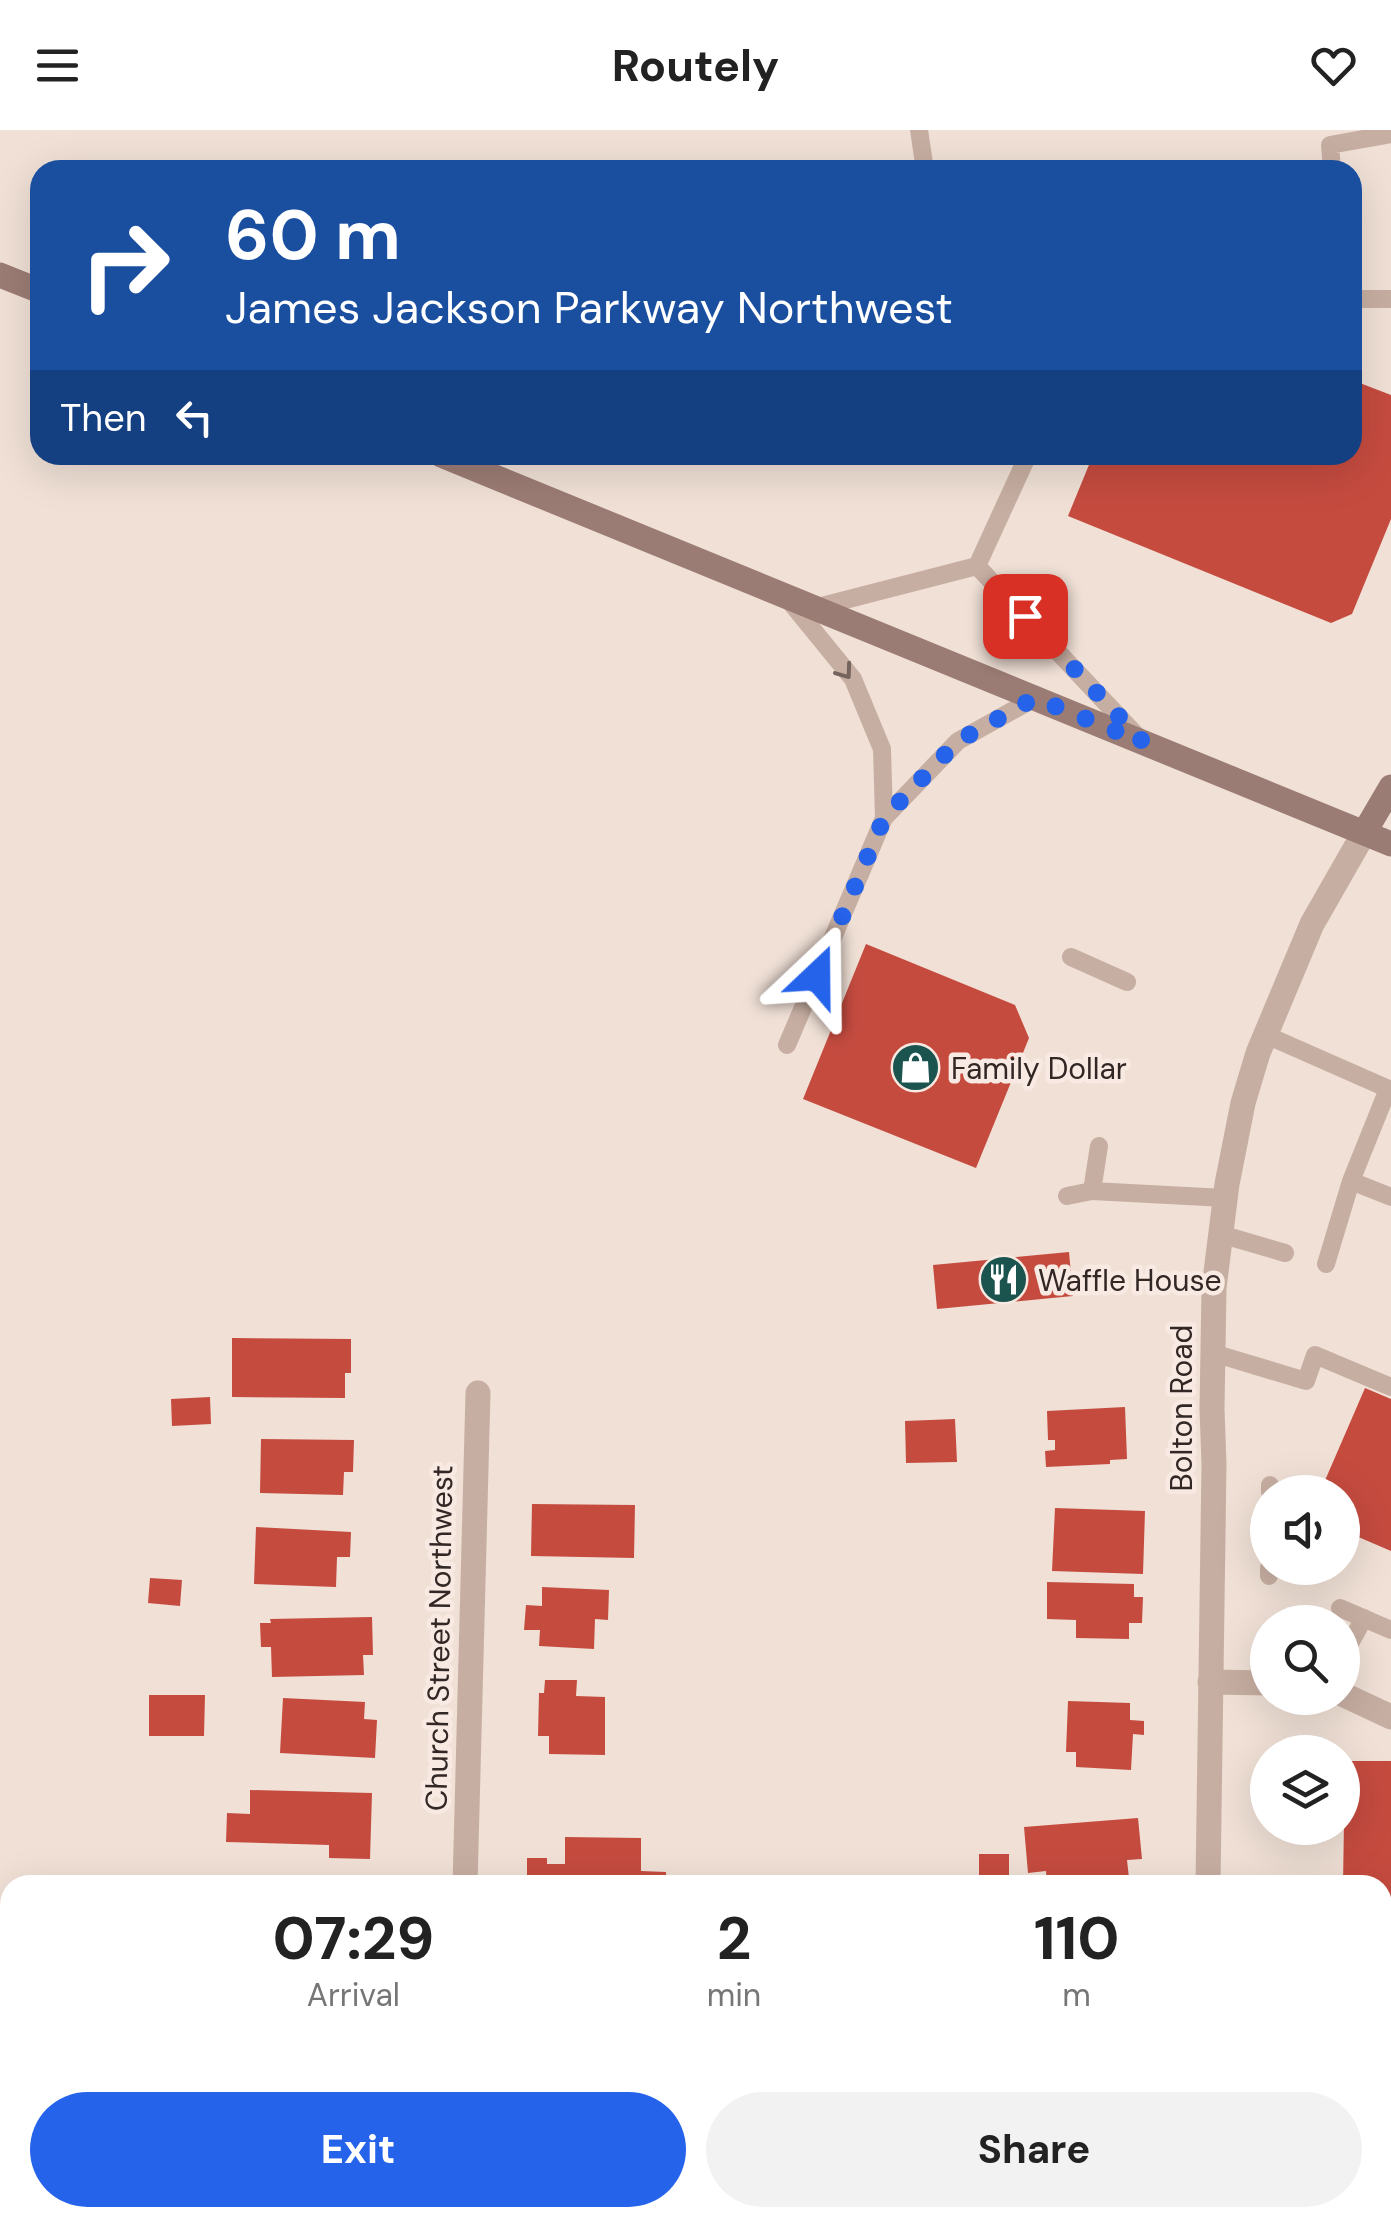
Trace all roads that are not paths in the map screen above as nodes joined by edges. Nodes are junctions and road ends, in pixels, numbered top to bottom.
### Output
1 (918, 130) edge
2 (1391, 134) edge
3 (923, 160) edge
4 (1331, 160) edge
5 (0, 274) edge
6 (30, 287) edge
7 (1362, 299) edge
8 (1391, 299) edge
9 (465, 465) edge
10 (1023, 465) edge
11 (978, 566) junction
12 (785, 596) junction
13 (814, 608) junction
14 (1035, 698) junction
15 (1143, 742) junction
16 (1391, 787) edge
17 (884, 818) junction
18 (1364, 832) junction
19 (1391, 844) edge
20 (1072, 957) dead end
21 (1127, 982) dead end
22 (1266, 1035) junction
23 (788, 1045) dead end
24 (1389, 1090) edge
25 (1099, 1146) dead end
26 (1351, 1181) junction
27 (1092, 1191) junction
28 (1068, 1196) dead end
29 (1391, 1197) edge
30 (1225, 1198) junction
31 (1220, 1234) junction
32 (1285, 1253) dead end
33 (1326, 1264) dead end
34 (1213, 1353) junction
35 (1391, 1387) edge
36 (478, 1393) dead end
37 (1360, 1616) edge
38 (1364, 1618) junction
39 (1360, 1625) edge
40 (1391, 1630) edge
41 (1210, 1682) junction
42 (1250, 1683) edge
43 (1360, 1702) edge
44 (1391, 1717) edge
45 (465, 1875) edge
46 (1208, 1875) edge

1 - 3 lane
2 - 4 lane
5 - 6 main road
7 - 8 lane
9 - 12 main road
10 - 11 lane
11 - 13 lane
11 - 15 lane
12 - 13 main road
12 -> 17 lane
13 - 14 main road
14 - 15 main road
14 - 17 lane
15 - 18 main road
16 - 18 main road, Bolton Road
17 - 23 lane
18 - 19 main road
18 - 22 street, Bolton Road
20 - 21 lane
22 - 24 lane
22 - 30 street, Bolton Road
24 - 26 lane
25 - 27 lane
26 - 29 lane
26 - 33 lane
27 - 28 lane
27 - 30 lane
30 - 31 street, Bolton Road
31 - 32 lane
31 - 34 street, Bolton Road
34 - 35 lane
34 - 41 street, Bolton Road
36 - 45 street, Church Street Northwest
37 - 38 lane
38 - 39 lane
38 - 40 lane
41 - 42 street
41 - 46 street, Bolton Road
43 - 44 street

